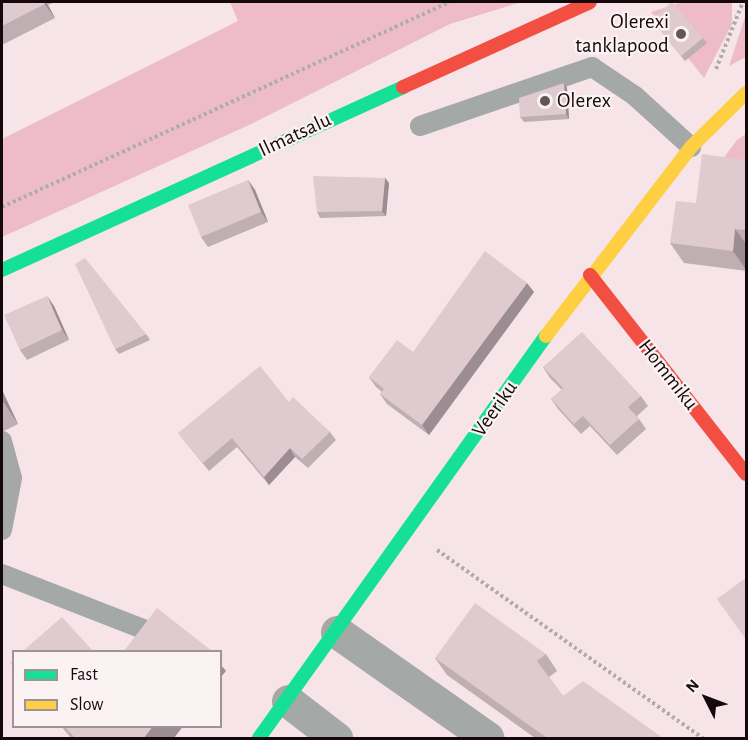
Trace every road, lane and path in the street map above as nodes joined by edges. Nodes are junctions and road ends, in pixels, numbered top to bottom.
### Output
1 (450, 2) edge
2 (590, 2) edge
3 (743, 2) edge
4 (714, 72) dead end
5 (747, 93) edge
6 (420, 126) dead end
7 (691, 147) junction
8 (2, 207) edge
9 (2, 270) edge
10 (590, 275) junction
11 (2, 441) edge
12 (747, 474) edge
13 (2, 530) edge
14 (409, 530) junction
15 (2, 574) edge
16 (143, 629) edge
17 (338, 632) junction
18 (288, 701) junction
19 (259, 738) edge
20 (336, 738) edge
21 (488, 738) edge
22 (703, 738) edge

1 - 8 path
2 - 9 street, Ilmatsalu
3 - 4 path
5 - 7 street, Veeriku
6 - 7 lane
7 - 10 street, Veeriku
10 - 12 street, Hommiku
10 - 14 street, Veeriku
11 - 13 lane
14 - 17 street, Veeriku
14 - 22 path
15 - 16 lane
17 - 18 street, Veeriku
17 - 21 street
18 - 19 street, Veeriku
18 - 20 street

